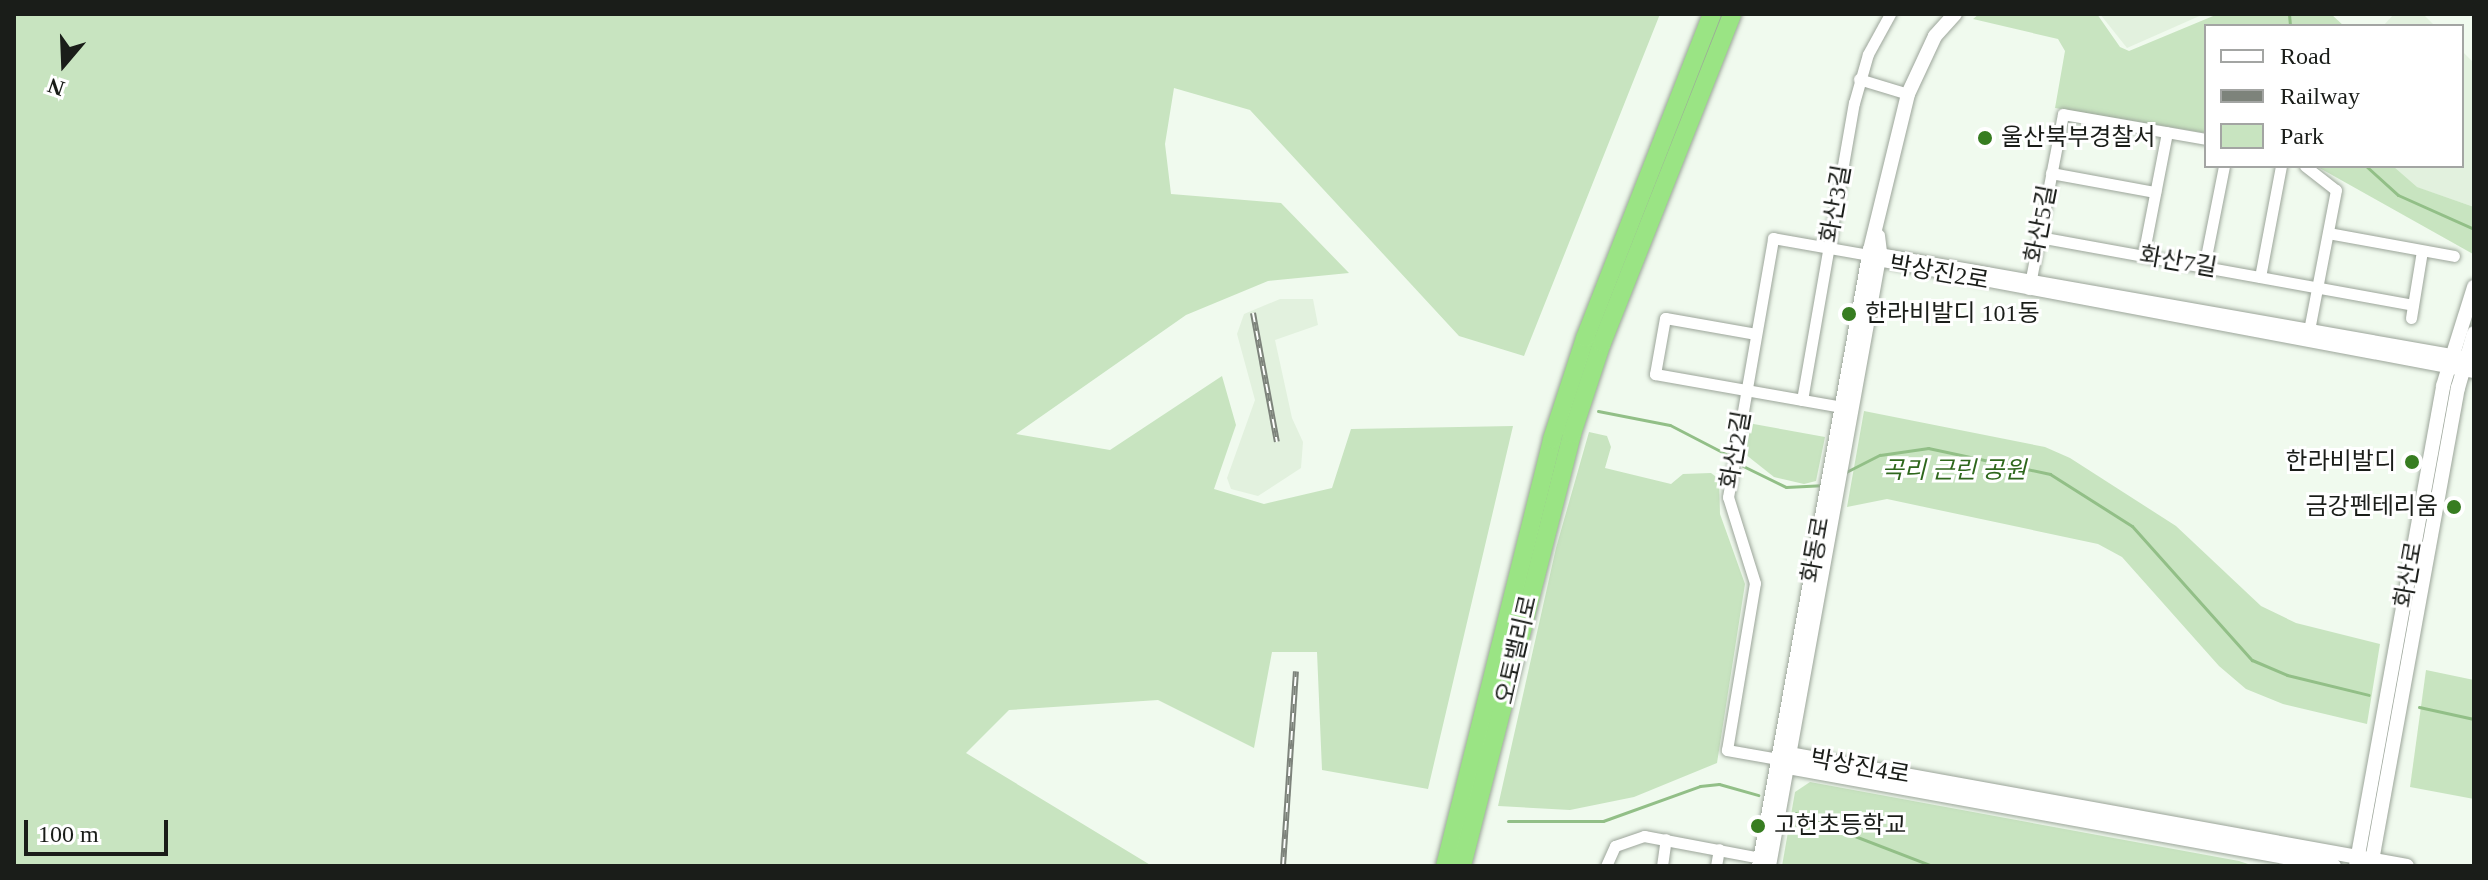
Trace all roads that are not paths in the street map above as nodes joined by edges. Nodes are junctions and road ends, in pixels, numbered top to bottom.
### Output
1 (1712, 14) edge
2 (1732, 14) edge
3 (1890, 14) edge
4 (1947, 16) edge
5 (1859, 79) junction
6 (1908, 94) junction
7 (2167, 132) junction
8 (2204, 139) edge
9 (2224, 168) edge
10 (2281, 168) edge
11 (2308, 168) edge
12 (2051, 173) junction
13 (2155, 192) junction
14 (2328, 233) junction
15 (2039, 237) junction
16 (1828, 248) junction
17 (2422, 251) junction
18 (1876, 256) junction
19 (2143, 256) junction
20 (2454, 256) dead end
21 (2204, 267) junction
22 (2260, 277) junction
23 (2030, 284) junction
24 (2317, 287) junction
25 (2474, 287) edge
26 (2413, 305) junction
27 (2411, 318) dead end
28 (2474, 333) edge
29 (1756, 334) junction
30 (2308, 335) junction
31 (2463, 363) edge
32 (1746, 390) junction
33 (1802, 400) junction
34 (1842, 407) junction
35 (1836, 466) junction
36 (1785, 760) junction
37 (1474, 789) junction
38 (1666, 839) junction
39 (1459, 843) junction
40 (1719, 849) junction
41 (2364, 862) edge
42 (1763, 863) edge
43 (1445, 866) edge
44 (1462, 866) edge
45 (1606, 866) edge
46 (1662, 866) edge
47 (1716, 866) edge
48 (2334, 866) edge
49 (2407, 866) edge

1 - 37 highway, 오토밸리로
2 - 37 highway, 오토밸리로
3 - 5 street, 화산3길
4 - 6 street, 화동로
5 - 6 street
5 - 16 street, 화산3길
6 - 18 street, 화동로
7 - 8 street, 화산5길
7 - 12 street, 화산5길
7 - 13 street
9 - 21 street
10 - 22 street
11 - 14 street
12 - 13 street
12 - 15 street, 화산5길
13 - 19 street
14 - 17 street
14 - 24 street
15 - 19 street, 화산7길
15 - 23 street, 화산5길
16 - 18 street, 화산2길
16 - 29 street, 화산2길
16 - 33 street, 화산3길
17 - 20 street
17 - 26 street
18 - 23 street, 박상진2로
18 - 34 street, 화동로
18 - 35 street, 화동로
19 - 21 street, 화산7길
21 - 22 street, 화산7길
22 - 24 street, 화산7길
23 - 30 street, 박상진2로
24 - 26 street, 화산7길
24 - 30 street
25 - 31 street, 화산로
26 - 27 street
28 - 31 street, 화산로
29 - 32 street, 화산2길
29 - 32 street
30 - 31 street, 박상진2로
31 - 41 street, 화산로
32 - 33 street
32 - 36 street, 화산2길
33 - 34 street
34 - 35 street, 화동로
35 - 36 street, 화동로
36 - 41 street, 박상진4로
36 - 42 street, 화동로
36 - 48 street, 박상진4로
37 - 39 highway, 오토밸리로
38 - 40 street
38 - 45 street
38 - 46 street
39 - 43 highway, 오토밸리로
39 - 44 highway, 오토밸리로
40 - 42 street
40 - 47 street
41 - 49 street, 박상진4로

